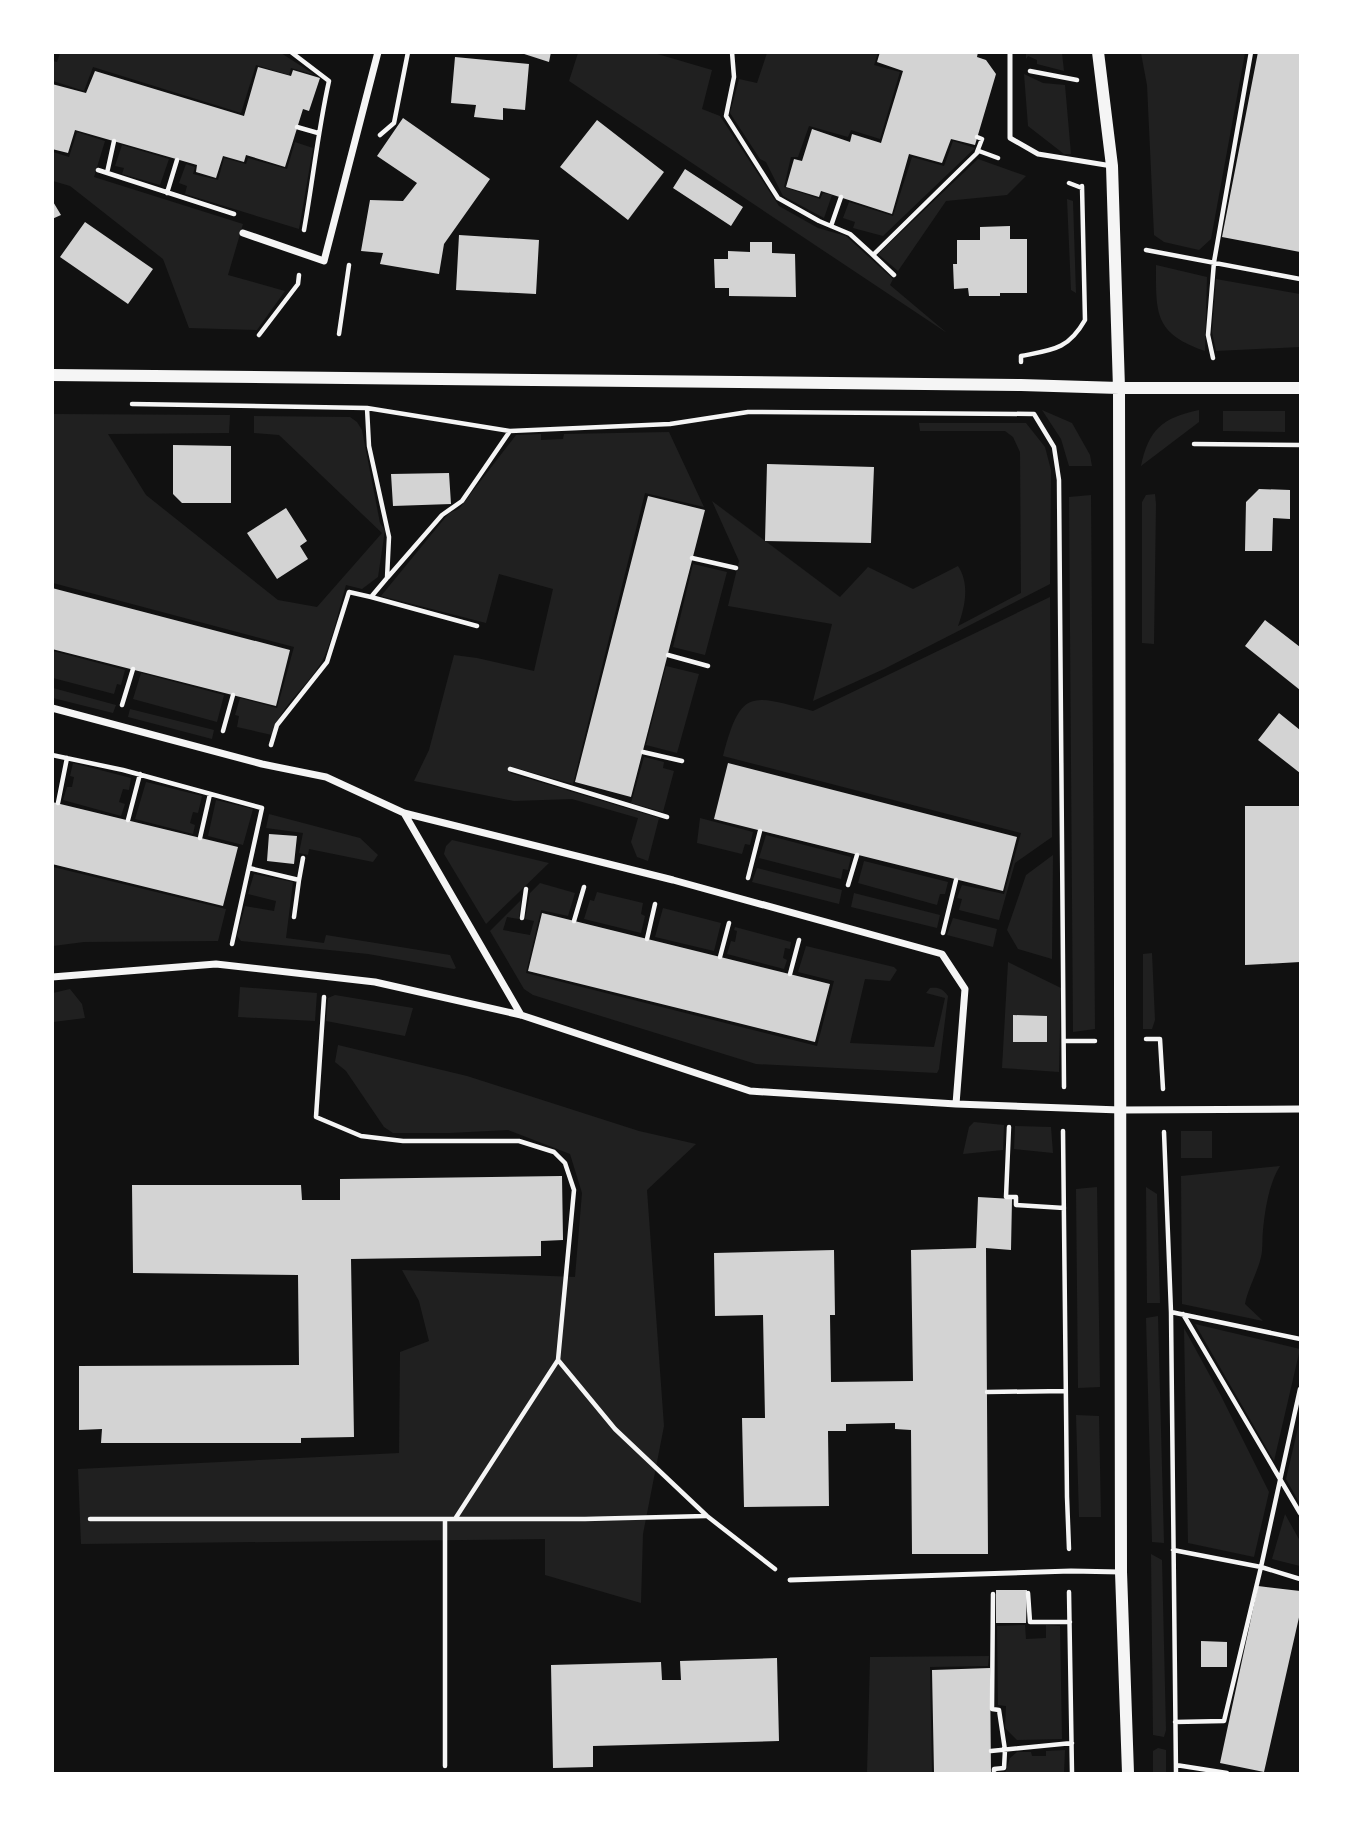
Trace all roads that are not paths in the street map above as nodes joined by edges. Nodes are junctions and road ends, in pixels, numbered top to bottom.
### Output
1 (378, 52) edge
2 (1010, 52) edge
3 (1098, 52) edge
4 (1112, 166) junction
5 (243, 233) dead end
6 (52, 375) edge
7 (1119, 388) junction
8 (1300, 388) edge
9 (52, 708) edge
10 (404, 813) junction
11 (52, 977) edge
12 (521, 1015) junction
13 (956, 1104) junction
14 (1120, 1110) junction
15 (1300, 1110) edge
16 (1121, 1572) junction
17 (790, 1580) road end
18 (1128, 1773) edge

1 - 5 street
2 - 4 lane
3 - 4 street
4 - 7 street
6 - 7 street
7 - 8 street
7 - 14 street
9 - 10 street
10 - 12 street
10 - 13 street
11 - 12 street
12 - 13 street
13 - 14 street
14 - 15 street
14 - 16 street
16 - 17 lane
16 - 18 street

